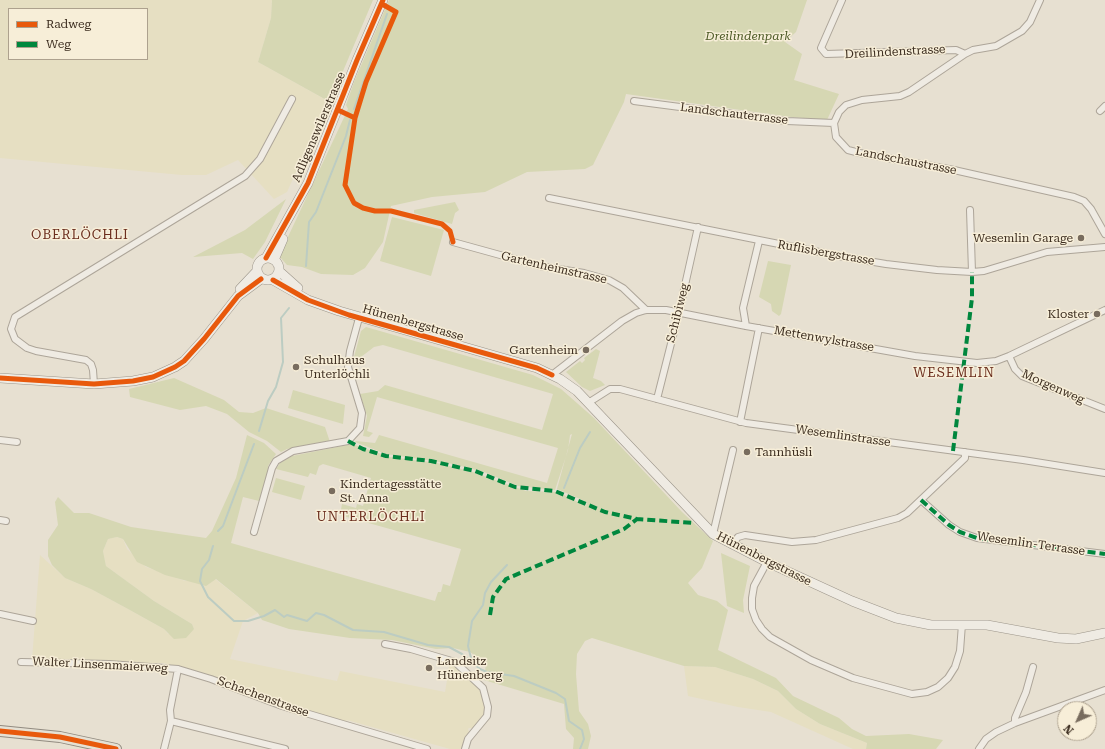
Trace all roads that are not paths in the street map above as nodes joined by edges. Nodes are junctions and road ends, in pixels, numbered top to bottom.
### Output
1 (384, 0) edge
2 (842, 0) edge
3 (1040, 0) edge
4 (965, 54) junction
5 (292, 99) dead end
6 (634, 101) dead end
7 (1105, 106) edge
8 (1100, 111) dead end
9 (834, 123) junction
10 (549, 198) dead end
11 (970, 210) dead end
12 (698, 227) junction
13 (1105, 234) edge
14 (759, 241) junction
15 (453, 242) dead end
16 (1105, 247) edge
17 (270, 259) junction
18 (279, 271) junction
19 (972, 272) junction
20 (259, 275) junction
21 (273, 280) junction
22 (321, 303) junction
23 (646, 310) junction
24 (1105, 310) edge
25 (679, 312) junction
26 (360, 318) junction
27 (746, 326) junction
28 (759, 328) junction
29 (1009, 356) junction
30 (552, 375) junction
31 (0, 378) edge
32 (94, 384) junction
33 (657, 399) junction
34 (588, 403) junction
35 (1105, 409) edge
36 (740, 422) junction
37 (0, 440) edge
38 (17, 442) dead end
39 (734, 450) dead end
40 (965, 452) junction
41 (1105, 473) edge
42 (921, 500) junction
43 (254, 532) dead end
44 (713, 534) junction
45 (732, 545) junction
46 (1105, 554) edge
47 (767, 562) junction
48 (0, 614) edge
49 (33, 621) dead end
50 (962, 624) junction
51 (1105, 633) edge
52 (386, 644) dead end
53 (21, 662) dead end
54 (1033, 667) dead end
55 (178, 669) junction
56 (1105, 690) edge
57 (171, 721) junction
58 (1015, 723) junction
59 (0, 731) edge
60 (116, 749) edge
61 (164, 749) edge
62 (285, 749) edge
63 (427, 749) edge
64 (465, 749) edge
65 (979, 749) edge

1 - 17 street, Adligenswilerstrasse
2 - 4 street, Dreilindenstrasse
3 - 4 street, Dreilindenstrasse
4 - 9 street
5 - 32 street
6 - 9 street, Landschauterrasse
7 - 8 street
9 - 13 street, Landschaustrasse
10 - 12 street, Ruflisbergstrasse
11 - 19 street
12 - 14 street, Ruflisbergstrasse
12 - 25 street, Schibiweg
14 - 19 street, Ruflisbergstrasse
14 - 27 street
15 - 23 street, Gartenheimstrasse
16 - 19 street, Ruflisbergstrasse
17 - 18 street
17 - 20 street
18 - 21 street
18 - 22 street, Hünenbergstrasse
20 - 21 street
20 - 32 street
21 - 22 street, Hünenbergstrasse
22 - 26 street, Hünenbergstrasse
23 - 25 street, Mettenwylstrasse
23 - 30 street, Mettenwylstrasse
24 - 29 street, Mettenwylstrasse
25 - 27 street, Mettenwylstrasse
25 - 33 street, Schibiweg
26 - 30 street, Hünenbergstrasse
26 - 43 street
27 - 28 street, Mettenwylstrasse
28 - 29 street, Mettenwylstrasse
28 - 36 street
29 - 35 street, Morgenweg
30 - 34 street, Hünenbergstrasse
31 - 32 street
33 - 34 street, Wesemlinstrasse
33 - 36 street, Wesemlinstrasse
34 - 44 street, Hünenbergstrasse
36 - 40 street, Wesemlinstrasse
37 - 38 street
39 - 44 street
40 - 41 street, Wesemlinstrasse
40 - 42 street
42 - 45 street
42 - 46 street, Wesemlin-Terrasse
44 - 45 street, Hünenbergstrasse
45 - 47 street, Hünenbergstrasse
47 - 50 street, Hünenbergstrasse
47 - 50 street
48 - 49 street
50 - 51 street, Hünenbergstrasse
52 - 64 street
53 - 55 street, Walter Linsenmaierweg
54 - 58 street
55 - 57 street
55 - 63 street, Schachenstrasse
56 - 58 street
57 - 61 street
57 - 62 street
58 - 65 street
59 - 60 main road

